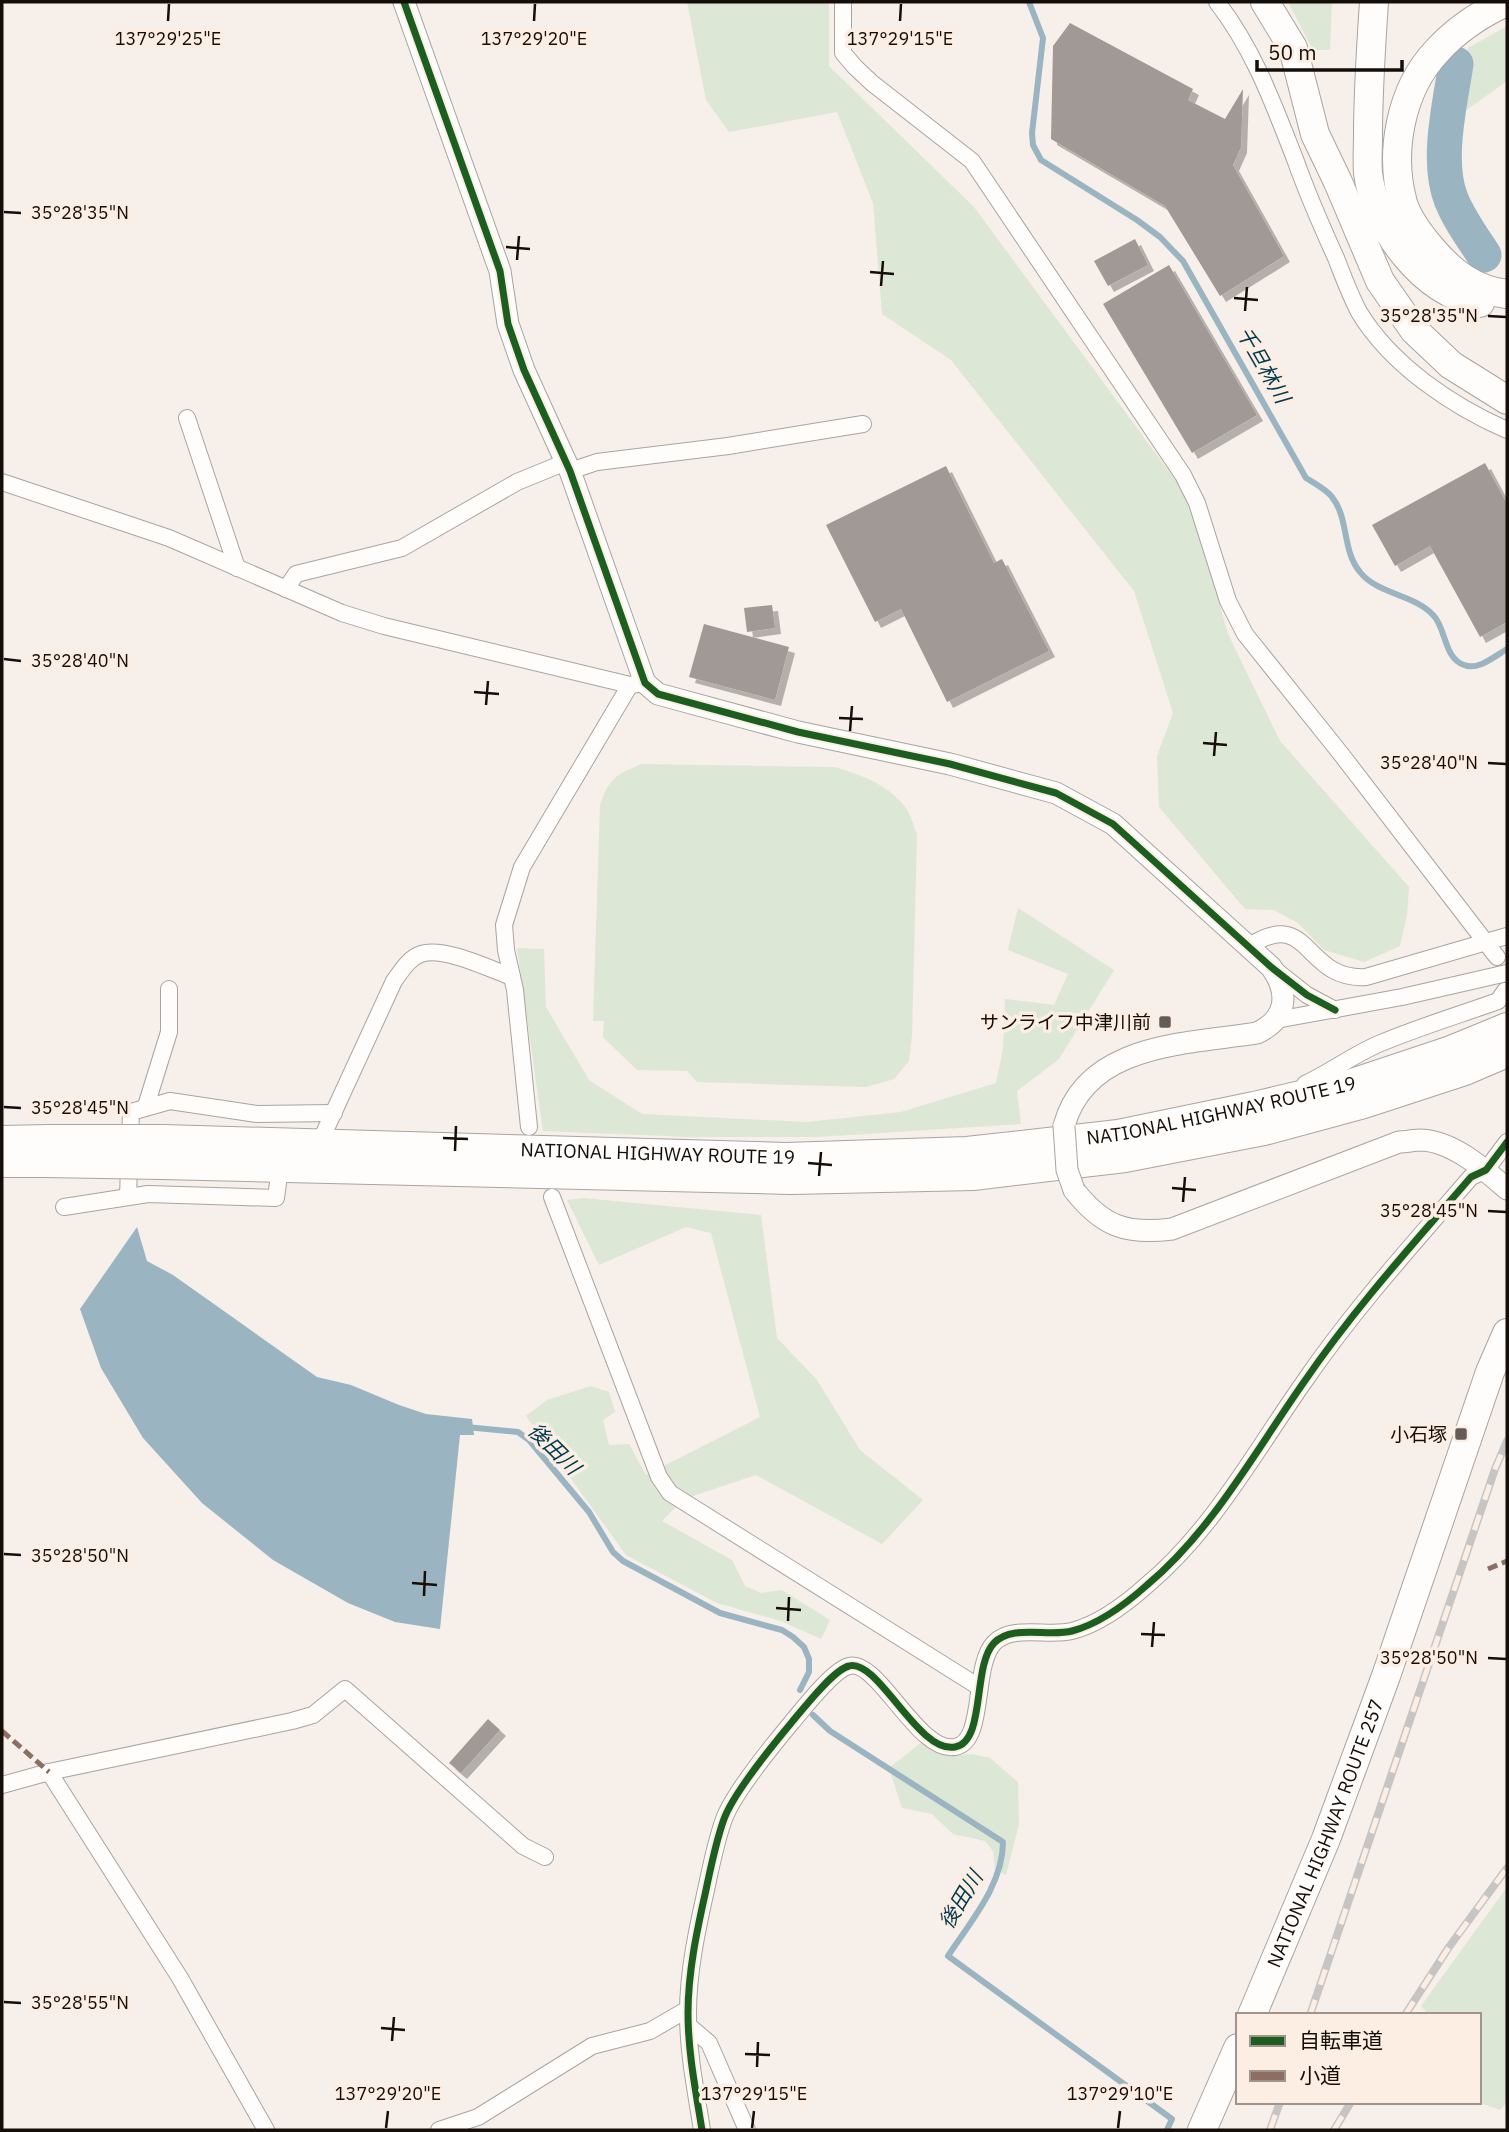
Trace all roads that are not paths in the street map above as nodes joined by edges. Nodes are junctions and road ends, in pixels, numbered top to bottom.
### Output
1 (404, 2) edge
2 (843, 2) edge
3 (1217, 2) edge
4 (1265, 2) edge
5 (1356, 2) edge
6 (1374, 2) edge
7 (1506, 2) edge
8 (1363, 241) junction
9 (1507, 294) edge
10 (1507, 306) edge
11 (1507, 400) edge
12 (187, 418) dead end
13 (863, 424) dead end
14 (1507, 430) edge
15 (568, 467) junction
16 (2, 482) edge
17 (237, 568) junction
18 (286, 589) junction
19 (638, 684) junction
20 (1507, 936) edge
21 (1487, 942) junction
22 (1248, 947) junction
23 (1497, 957) dead end
24 (1271, 967) junction
25 (1507, 973) edge
26 (512, 977) junction
27 (169, 989) dead end
28 (1506, 991) edge
29 (1335, 1010) junction
30 (1276, 1020) junction
31 (1507, 1027) edge
32 (1507, 1053) edge
33 (146, 1106) junction
34 (1254, 1106) junction
35 (334, 1113) junction
36 (529, 1127) dead end
37 (2, 1140) edge
38 (1507, 1142) edge
39 (319, 1144) junction
40 (47, 1151) junction
41 (163, 1152) junction
42 (2, 1163) edge
43 (280, 1168) junction
44 (1486, 1170) junction
45 (1507, 1189) edge
46 (128, 1196) junction
47 (552, 1197) dead end
48 (64, 1206) dead end
49 (1507, 1333) edge
50 (979, 1687) junction
51 (49, 1772) junction
52 (2, 1785) edge
53 (545, 1857) dead end
54 (688, 2009) junction
55 (1253, 2013) edge
56 (689, 2026) junction
57 (1236, 2054) edge
58 (266, 2130) edge
59 (439, 2130) edge
60 (702, 2130) edge
61 (747, 2130) edge
62 (1202, 2130) edge

1 - 15 street
2 - 21 street
3 - 14 street
4 - 8 highway
5 - 8 highway
6 - 10 highway
7 - 9 highway
8 - 11 highway
12 - 17 street
13 - 15 street
15 - 18 street
15 - 19 street
16 - 17 street
17 - 18 street
18 - 19 street
19 - 22 street
19 - 26 street
20 - 21 street
21 - 22 street
21 - 23 street
22 - 24 street
24 - 29 street
24 - 30 street
25 - 29 street
26 - 35 street
26 - 36 street
27 - 33 street
28 - 34 street
29 - 30 street
30 - 44 street, bridge
31 - 34 highway, NATIONAL HIGHWAY ROUTE 19
32 - 43 highway, NATIONAL HIGHWAY ROUTE 19
33 - 35 street
33 - 46 street
34 - 39 highway, NATIONAL HIGHWAY ROUTE 19
35 - 39 street
37 - 40 highway, NATIONAL HIGHWAY ROUTE 19
38 - 44 street
39 - 41 highway, NATIONAL HIGHWAY ROUTE 19
40 - 41 highway, NATIONAL HIGHWAY ROUTE 19, bridge
40 - 42 highway, NATIONAL HIGHWAY ROUTE 19
41 - 43 highway, NATIONAL HIGHWAY ROUTE 19
43 - 46 street
44 - 45 street
44 - 50 street
46 - 48 street
47 - 50 street
49 - 55 highway, NATIONAL HIGHWAY ROUTE 257
50 - 54 street
51 - 52 street
51 - 53 street
51 - 58 street
54 - 56 street
54 - 59 street
56 - 60 street
56 - 61 street
57 - 62 highway

